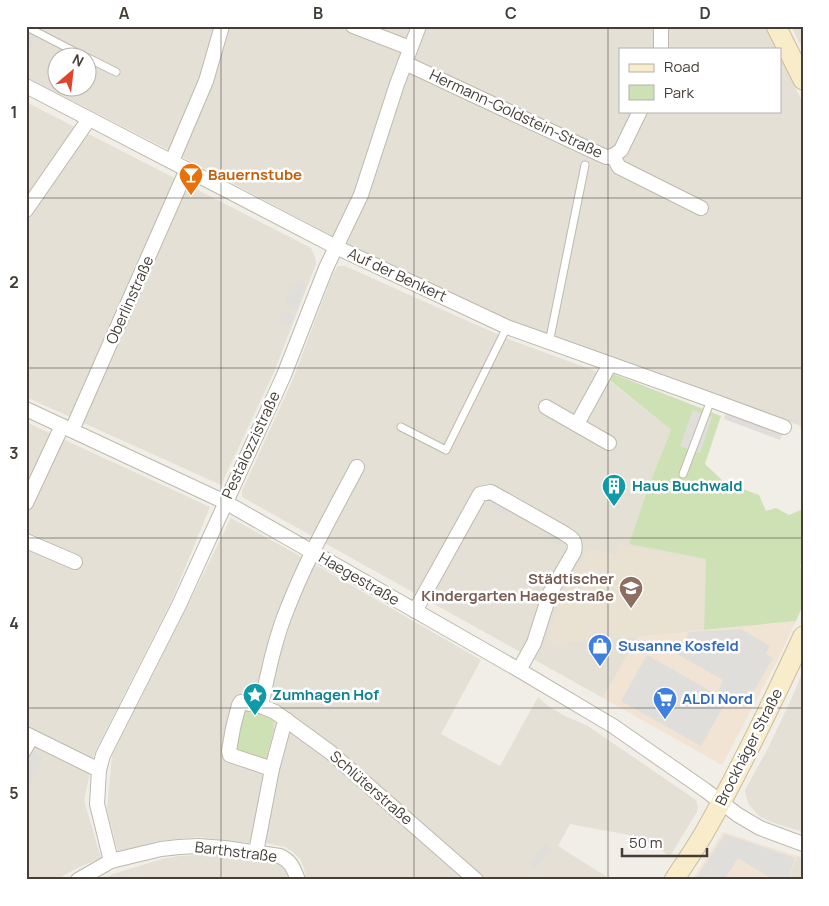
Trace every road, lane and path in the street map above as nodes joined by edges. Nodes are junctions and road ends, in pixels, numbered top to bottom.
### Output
1 (222, 26) edge
2 (354, 26) edge
3 (419, 26) edge
4 (661, 26) edge
5 (776, 26) edge
6 (26, 29) edge
7 (68, 48) edge
8 (410, 48) junction
9 (662, 48) edge
10 (98, 63) edge
11 (405, 63) junction
12 (116, 72) dead end
13 (803, 80) edge
14 (26, 86) edge
15 (640, 112) edge
16 (89, 119) junction
17 (613, 156) junction
18 (172, 161) junction
19 (585, 165) dead end
20 (187, 169) junction
21 (701, 208) dead end
22 (26, 210) edge
23 (336, 247) junction
24 (507, 327) junction
25 (549, 343) junction
26 (610, 364) junction
27 (711, 400) junction
28 (546, 407) dead end
29 (26, 409) edge
30 (577, 424) junction
31 (401, 427) dead end
32 (784, 427) dead end
33 (67, 428) junction
34 (609, 442) dead end
35 (358, 467) dead end
36 (683, 474) dead end
37 (225, 502) junction
38 (26, 503) edge
39 (26, 541) edge
40 (312, 553) junction
41 (75, 562) dead end
42 (415, 611) junction
43 (803, 636) edge
44 (519, 670) junction
45 (261, 706) junction
46 (287, 720) junction
47 (30, 736) edge
48 (26, 754) edge
49 (272, 769) junction
50 (99, 770) junction
51 (721, 802) junction
52 (803, 844) edge
53 (256, 852) junction
54 (111, 861) junction
55 (78, 880) edge
56 (298, 880) edge
57 (476, 880) edge
58 (674, 880) edge

1 - 18 street
2 - 8 street
3 - 8 street, Pestalozzistraße
4 - 9 street
5 - 13 main road
6 - 7 lane
8 - 11 street, Pestalozzistraße
10 - 12 lane
11 - 17 street, Hermann-Goldstein-Straße
11 - 23 street, Pestalozzistraße
14 - 16 street, Auf der Benkert
15 - 17 street
16 - 18 street, Auf der Benkert
16 - 22 street
17 - 21 street, Hermann-Goldstein-Straße
18 - 20 street, Auf der Benkert
19 - 25 lane
20 - 23 street, Auf der Benkert
20 - 33 street, Oberlinstraße
23 - 24 street, Auf der Benkert
23 - 37 street, Pestalozzistraße
24 - 25 street, Auf der Benkert
24 - 31 lane
25 - 26 street, Auf der Benkert
26 - 27 street, Auf der Benkert
26 - 30 street
27 - 32 street, Auf der Benkert
27 - 36 lane
28 - 30 street
29 - 33 street, Haegestraße
30 - 34 street
33 - 37 street, Haegestraße
33 - 38 street
35 - 40 street
37 - 40 street, Haegestraße
37 - 50 street, Pestalozzistraße
39 - 41 street
40 - 42 street, Haegestraße
40 - 45 street
42 - 44 street, Haegestraße
42 - 44 street
43 - 51 main road, Brockhäger Straße
44 - 51 street, Haegestraße
45 - 46 street, Schlüterstraße
45 - 49 street
46 - 49 street
46 - 57 street, Schlüterstraße
47 - 48 lane
47 - 50 street
49 - 53 street
50 - 54 street, Pestalozzistraße
51 - 52 street, Haegestraße
51 - 58 main road, Brockhäger Straße
53 - 54 street, Barthstraße
53 - 56 street, Barthstraße
54 - 55 street, Barthstraße

